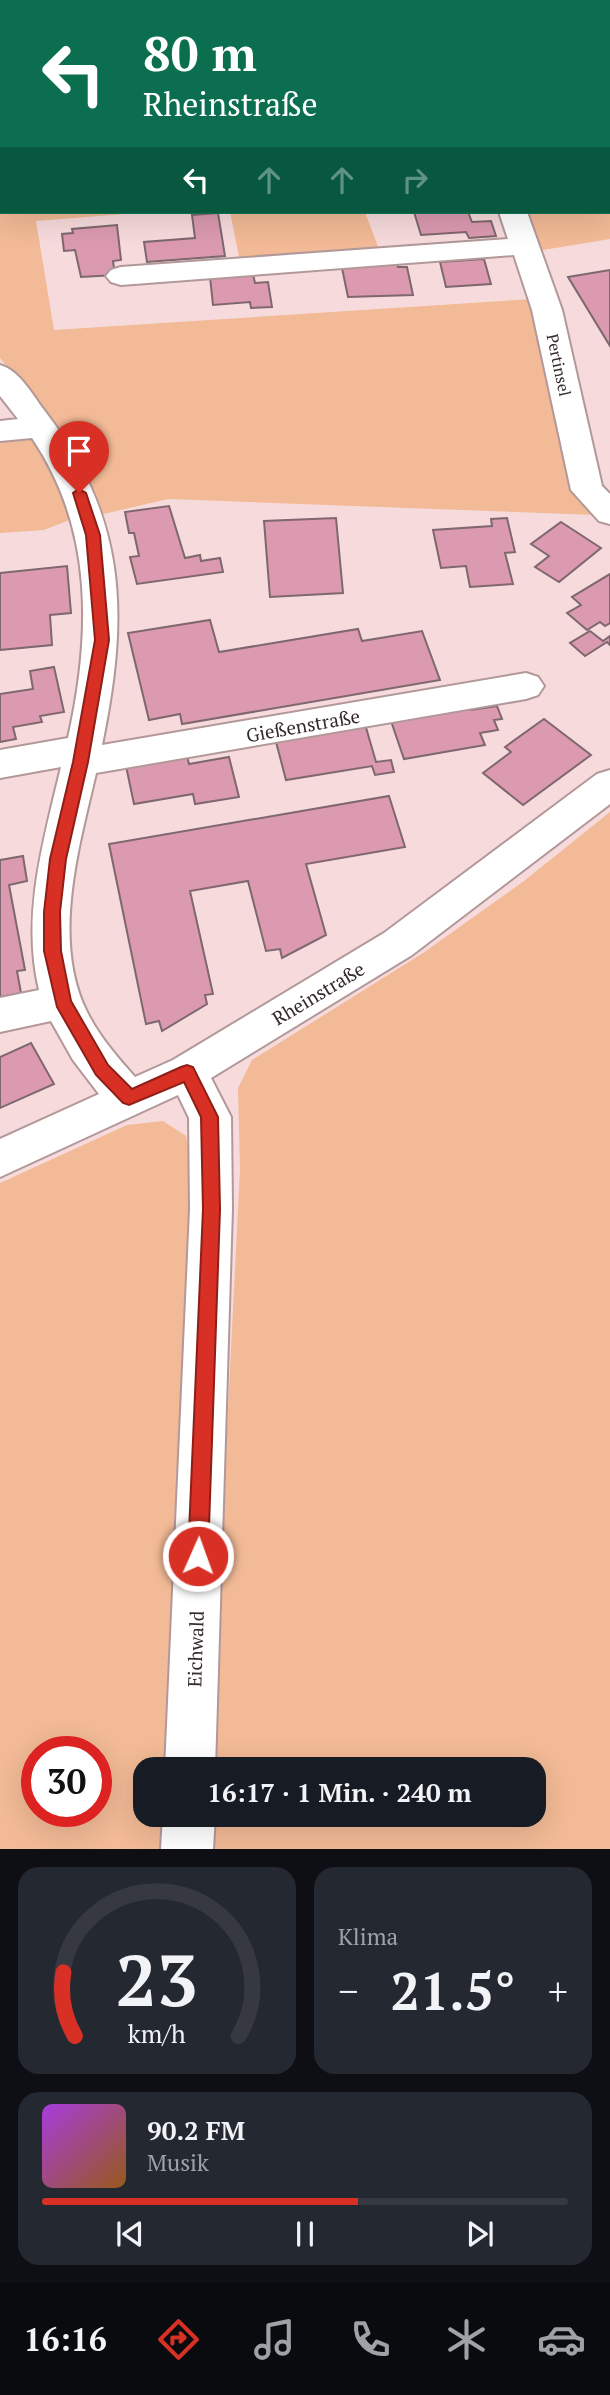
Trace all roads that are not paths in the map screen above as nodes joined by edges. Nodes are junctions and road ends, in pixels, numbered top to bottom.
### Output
1 (514, 214) edge
2 (525, 246) junction
3 (121, 276) dead end
4 (0, 375) edge
5 (42, 427) junction
6 (0, 431) edge
7 (610, 513) edge
8 (526, 687) dead end
9 (82, 756) junction
10 (0, 764) edge
11 (610, 784) edge
12 (63, 1002) junction
13 (0, 1015) edge
14 (187, 1072) junction
15 (129, 1098) junction
16 (0, 1158) edge
17 (190, 1757) edge
18 (188, 1827) edge
19 (187, 1849) edge

1 - 2 street, Pertinsel
2 - 3 street
2 - 7 street, Pertinsel
4 - 5 street
5 - 6 street
5 - 9 street
8 - 9 street, Gießenstraße
9 - 10 street, Gießenstraße
9 - 12 street
11 - 14 street, Rheinstraße
12 - 13 street
12 - 15 street
14 - 15 street, Rheinstraße
14 - 17 street, Eichwald
15 - 16 street, Rheinstraße
18 - 19 street

